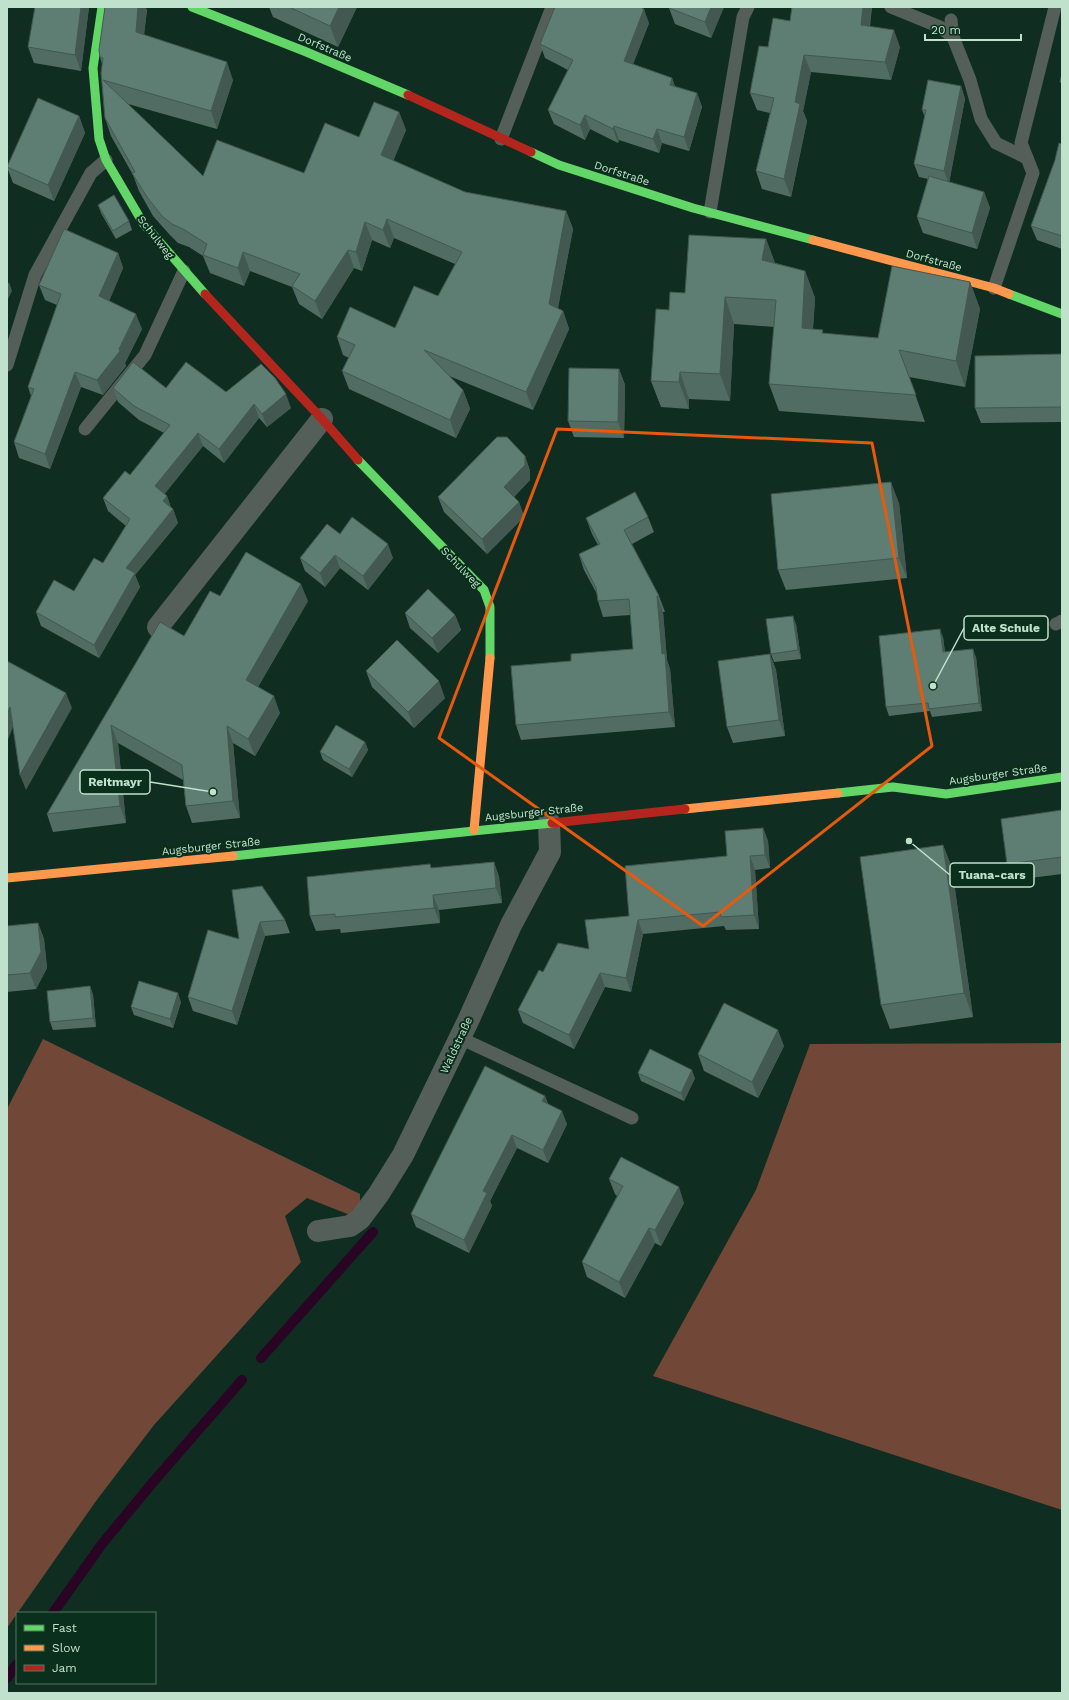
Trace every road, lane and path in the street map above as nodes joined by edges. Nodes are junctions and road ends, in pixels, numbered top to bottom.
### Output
1 (102, 7) edge
2 (192, 7) edge
3 (552, 7) edge
4 (748, 7) edge
5 (891, 7) edge
6 (1055, 7) edge
7 (951, 20) dead end
8 (953, 37) junction
9 (501, 139) junction
10 (1027, 158) junction
11 (106, 160) junction
12 (710, 212) junction
13 (184, 271) junction
14 (994, 288) junction
15 (1062, 314) edge
16 (7, 365) edge
17 (322, 419) junction
18 (85, 429) dead end
19 (158, 627) edge
20 (1062, 777) edge
21 (549, 822) junction
22 (474, 830) junction
23 (7, 878) edge
24 (460, 1038) junction
25 (632, 1118) dead end
26 (318, 1231) dead end

1 - 11 street, Schulweg
2 - 9 street, Dorfstraße
3 - 9 lane
4 - 12 lane
5 - 8 lane
6 - 10 lane
7 - 8 lane
8 - 10 lane
9 - 12 street, Dorfstraße
10 - 14 lane
11 - 13 street, Schulweg
11 - 16 lane
12 - 14 street, Dorfstraße
13 - 17 street, Schulweg
13 - 18 lane
14 - 15 street, Dorfstraße
17 - 19 street
17 - 22 street, Schulweg
20 - 21 street, Augsburger Straße
21 - 22 street, Augsburger Straße
21 - 24 street, Waldstraße
22 - 23 street, Augsburger Straße
24 - 25 lane
24 - 26 street, Waldstraße

